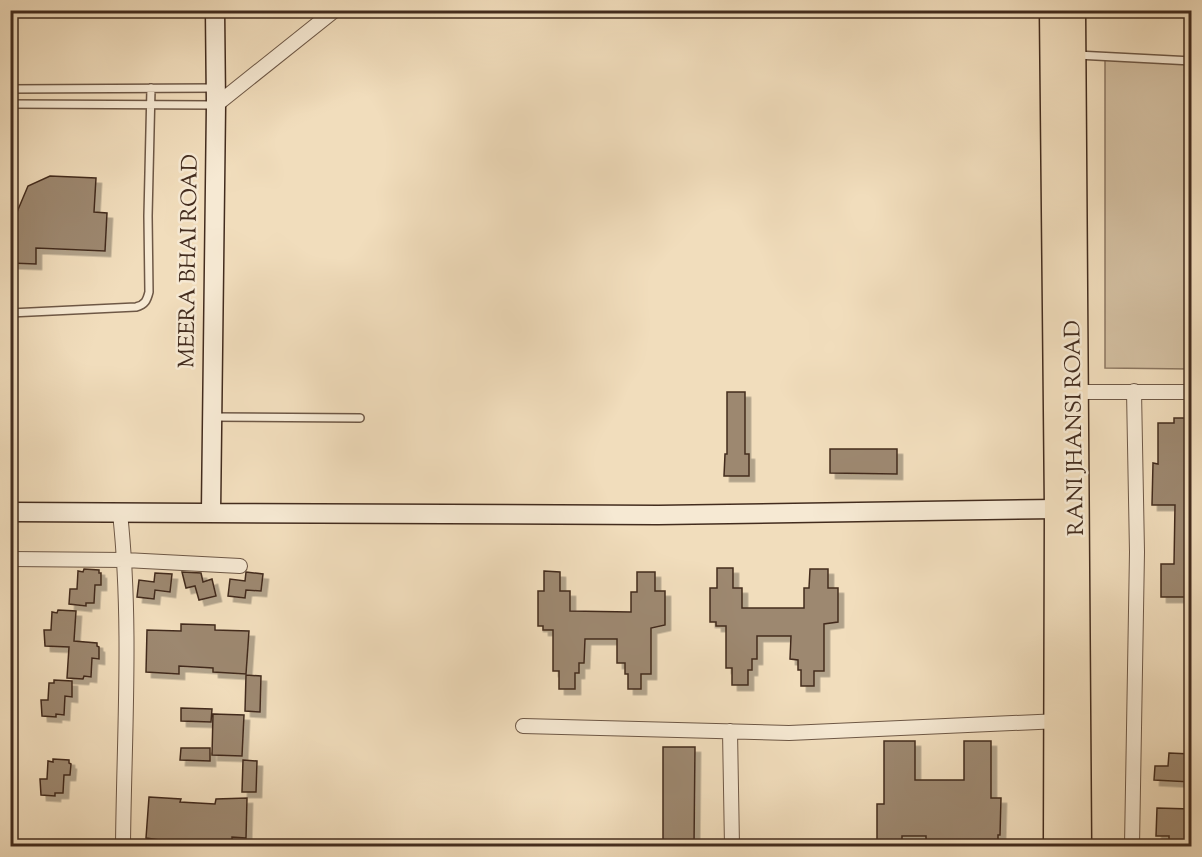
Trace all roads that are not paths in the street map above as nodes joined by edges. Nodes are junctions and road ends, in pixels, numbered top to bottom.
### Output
1 (215, 10) edge
2 (335, 10) edge
3 (1052, 10) edge
4 (1073, 10) edge
5 (1073, 55) junction
6 (1191, 61) edge
7 (152, 88) junction
8 (10, 89) edge
9 (216, 96) junction
10 (10, 104) edge
11 (151, 105) junction
12 (10, 161) edge
13 (10, 176) edge
14 (10, 313) edge
15 (1134, 391) junction
16 (1076, 392) junction
17 (1191, 392) edge
18 (212, 417) junction
19 (360, 418) dead end
20 (1057, 509) junction
21 (10, 512) edge
22 (211, 512) junction
23 (120, 513) junction
24 (10, 559) edge
25 (125, 560) junction
26 (240, 566) dead end
27 (1067, 720) junction
28 (523, 726) dead end
29 (730, 731) junction
30 (123, 846) edge
31 (732, 846) edge
32 (1056, 846) edge
33 (1079, 846) edge
34 (1132, 846) edge

1 - 9 street, MEERA BHAI ROAD
2 - 9 street
3 - 20 highway, RANI JHANSI ROAD
4 - 5 highway, RANI JHANSI ROAD
5 - 6 lane
5 - 16 highway, RANI JHANSI ROAD
7 - 8 lane
7 - 9 lane
7 - 11 lane
9 - 11 lane
9 - 18 street, MEERA BHAI ROAD
10 - 11 lane
11 - 14 lane
12 - 13 lane
15 - 16 street
15 - 17 street
15 - 34 street
16 - 27 highway, RANI JHANSI ROAD
18 - 19 lane
18 - 22 street, MEERA BHAI ROAD
20 - 22 street
20 - 27 highway, RANI JHANSI ROAD
21 - 23 street
22 - 23 street
23 - 25 street
24 - 25 street
25 - 26 street
25 - 30 street
27 - 29 street
27 - 32 highway, RANI JHANSI ROAD
27 - 33 highway, RANI JHANSI ROAD
28 - 29 street
29 - 31 street

